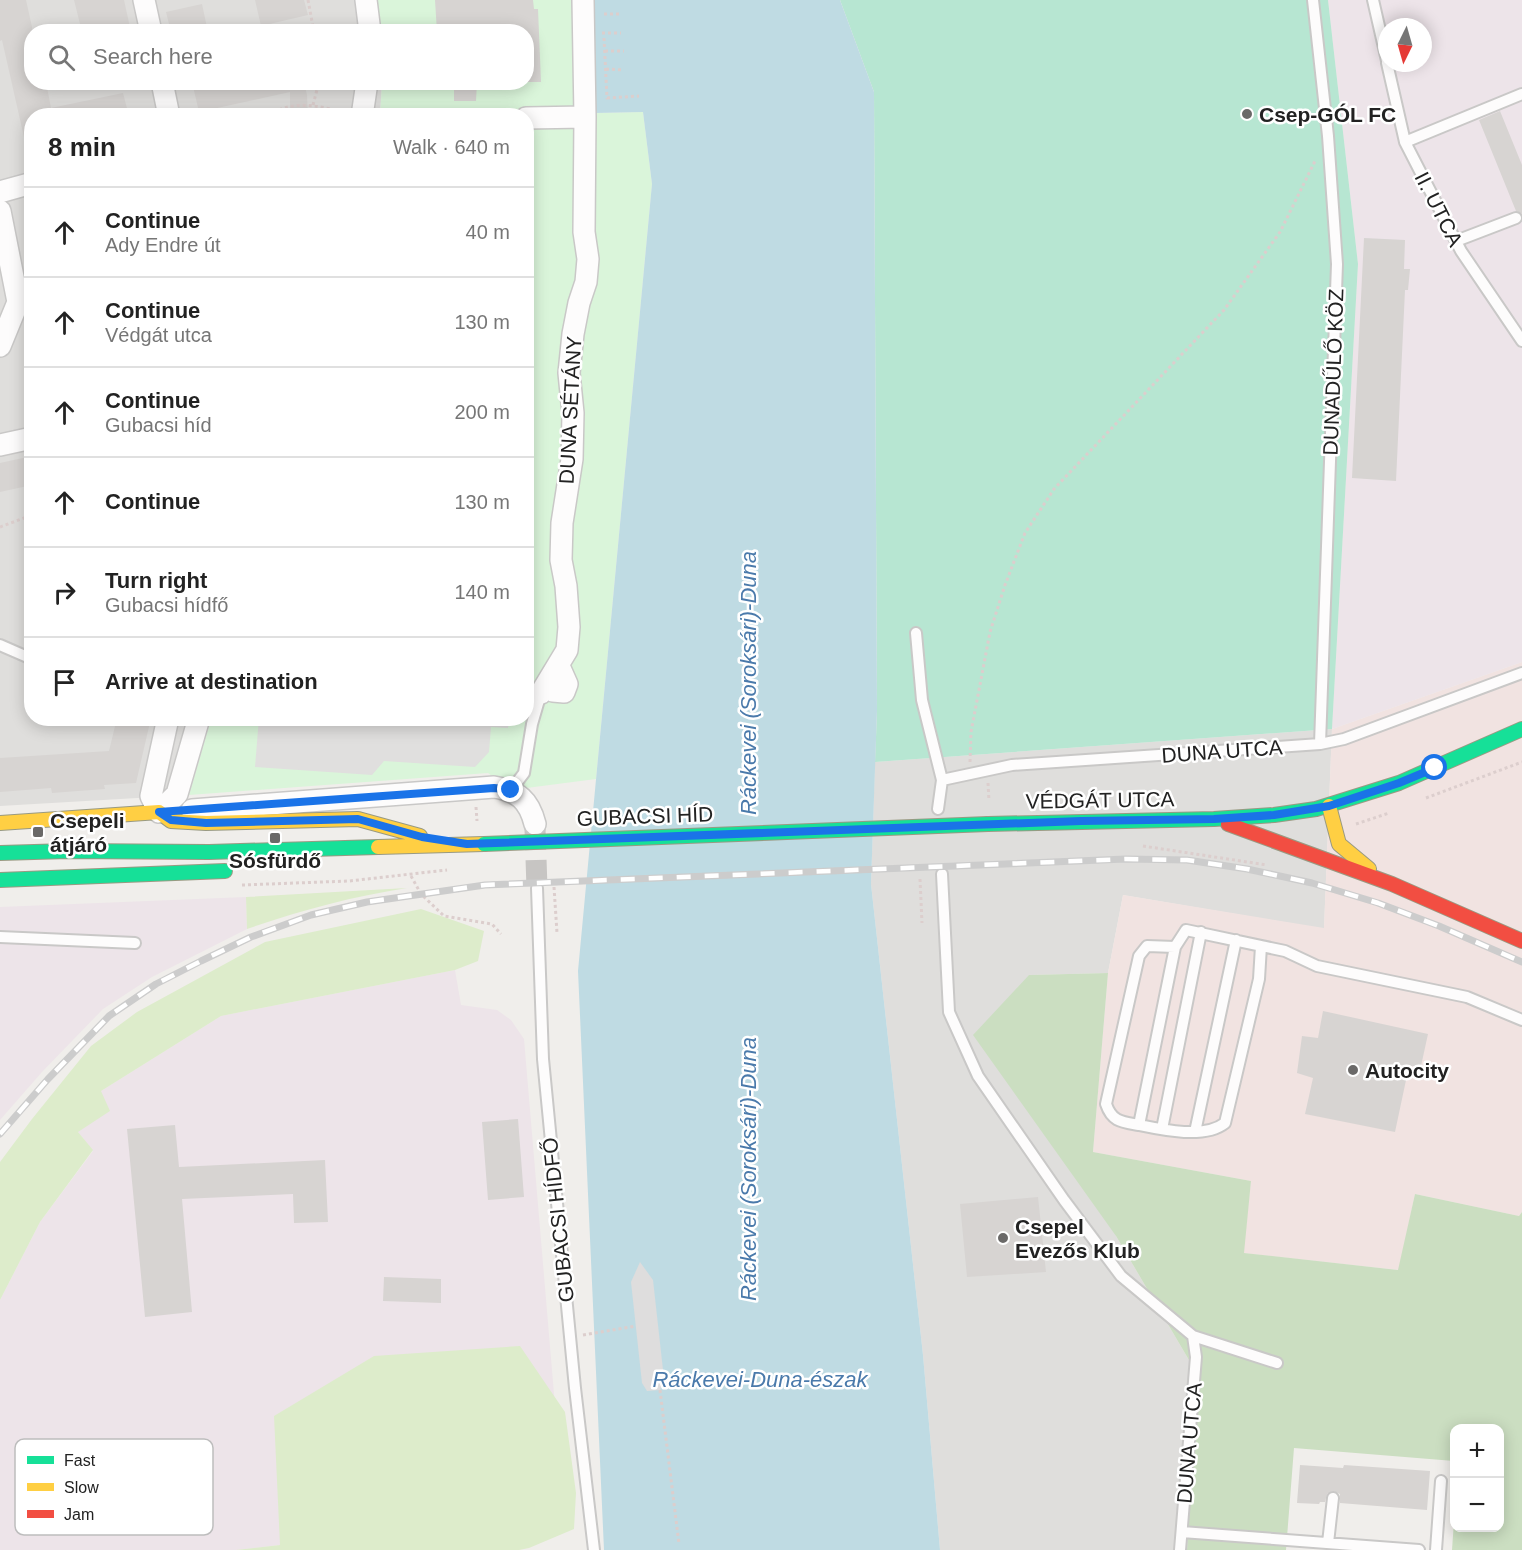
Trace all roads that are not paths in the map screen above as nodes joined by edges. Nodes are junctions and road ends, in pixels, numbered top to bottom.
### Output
1 (144, 0) edge
2 (366, 0) edge
3 (583, 0) edge
4 (1313, 0) edge
5 (1373, 0) edge
6 (1378, 22) edge
7 (149, 24) edge
8 (369, 24) edge
9 (1389, 72) edge
10 (164, 90) edge
11 (366, 90) edge
12 (1522, 94) edge
13 (167, 108) edge
14 (363, 108) edge
15 (585, 117) junction
16 (534, 118) edge
17 (1405, 142) junction
18 (24, 185) edge
19 (0, 192) edge
20 (0, 211) edge
21 (1516, 218) dead end
22 (1456, 242) junction
23 (1522, 340) edge
24 (0, 346) edge
25 (24, 440) edge
26 (0, 445) edge
27 (916, 633) dead end
28 (0, 645) edge
29 (24, 656) edge
30 (1522, 673) edge
31 (550, 680) joint
32 (534, 719) edge
33 (166, 726) edge
34 (197, 726) edge
35 (532, 726) edge
36 (1522, 729) edge
37 (1320, 744) junction
38 (157, 761) junction
39 (184, 767) junction
40 (942, 780) junction
41 (511, 790) junction
42 (1329, 806) junction
43 (938, 809) dead end
44 (159, 812) junction
45 (1214, 819) junction
46 (0, 823) edge
47 (535, 824) tunnel mouth
48 (988, 824) joint
49 (467, 844) junction
50 (209, 852) junction
51 (0, 853) edge
52 (402, 860) dead end
53 (298, 863) dead end
54 (236, 870) dead end
55 (942, 874) dead end
56 (0, 880) edge
57 (1392, 884) junction
58 (537, 888) tunnel mouth
59 (1201, 932) junction
60 (0, 936) edge
61 (1236, 940) junction
62 (1522, 941) edge
63 (135, 943) dead end
64 (1261, 946) junction
65 (1175, 947) junction
66 (1522, 1020) edge
67 (1139, 1125) junction
68 (1162, 1129) junction
69 (1195, 1132) junction
70 (1192, 1336) junction
71 (1277, 1363) dead end
72 (1441, 1481) dead end
73 (1333, 1498) dead end
74 (1182, 1532) junction
75 (1328, 1543) junction
76 (594, 1550) edge
77 (1180, 1550) edge
78 (1419, 1550) edge
79 (1436, 1550) edge

1 - 7 street
2 - 8 street
3 - 15 street, DUNA SÉTÁNY
4 - 37 lane, DUNADŰLŐ KÖZ
5 - 6 lane, II. UTCA
9 - 17 lane, II. UTCA
10 - 13 street
11 - 14 street
12 - 17 lane
15 - 16 street
15 - 31 street, DUNA SÉTÁNY
17 - 22 lane, II. UTCA
18 - 19 street
20 - 24 street
21 - 22 lane
22 - 23 lane, II. UTCA
25 - 26 street
27 - 40 lane
28 - 29 lane
30 - 37 lane, DUNA UTCA
31 - 32 lane
33 - 38 street
34 - 39 street
35 - 41 lane
36 - 42 main road
37 - 40 lane, DUNA UTCA
38 - 39 street
38 - 44 street
39 - 44 street
40 - 43 lane
41 - 44 street
41 - 47 street
42 - 45 main road, VÉDGÁT UTCA
42 - 57 main road, VÉDGÁT UTCA
44 - 46 main road
44 - 49 main road
45 - 48 main road, VÉDGÁT UTCA
45 - 57 main road, VÉDGÁT UTCA
48 - 49 main road, GUBACSI HÍD, bridge
49 - 50 main road
49 - 52 main road
50 - 51 main road
50 - 53 main road
54 - 56 main road
55 - 70 lane
57 - 62 main road, VÉDGÁT UTCA
58 - 76 lane, GUBACSI HÍDFŐ
59 - 61 lane
59 - 65 lane
59 - 68 lane
60 - 63 lane
61 - 64 lane
61 - 69 lane
64 - 66 lane
64 - 69 lane
65 - 67 lane
65 - 67 lane
67 - 68 lane
68 - 69 lane
70 - 71 lane
70 - 74 lane, DUNA UTCA
72 - 79 lane
73 - 75 lane
74 - 75 lane
74 - 77 lane, DUNA UTCA
75 - 78 lane

